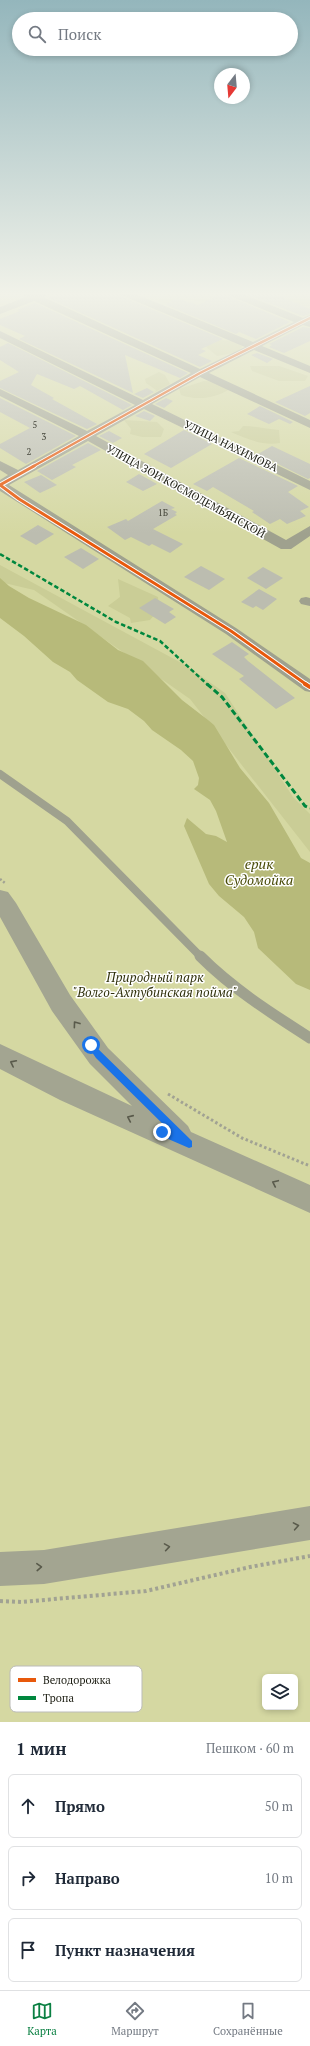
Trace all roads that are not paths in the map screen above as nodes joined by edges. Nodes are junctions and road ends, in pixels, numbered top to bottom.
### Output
1 (81, 373) edge
2 (200, 373) joint
3 (0, 392) edge
4 (144, 404) junction
5 (310, 424) edge
6 (86, 435) junction
7 (0, 465) edge
8 (17, 475) junction
9 (310, 486) edge
10 (310, 530) edge
11 (310, 687) edge
12 (0, 774) edge
13 (5, 894) edge
14 (310, 1038) edge
15 (0, 1056) edge
16 (189, 1144) junction
17 (310, 1199) edge
18 (310, 1523) edge
19 (0, 1569) edge

1 - 4 street, УЛИЦА НАХИМОВА
2 - 4 street
2 - 5 street
3 - 6 street, УЛИЦА ЗОИ КОСМОДЕМЬЯНСКОЙ
4 - 6 street
4 - 9 street, УЛИЦА НАХИМОВА
6 - 8 street
6 - 10 street, УЛИЦА ЗОИ КОСМОДЕМЬЯНСКОЙ
7 - 8 street
8 - 11 street
12 - 14 lane
16 -> 13 main road
16 -> 15 main road
17 -> 16 main road
19 -> 18 main road

